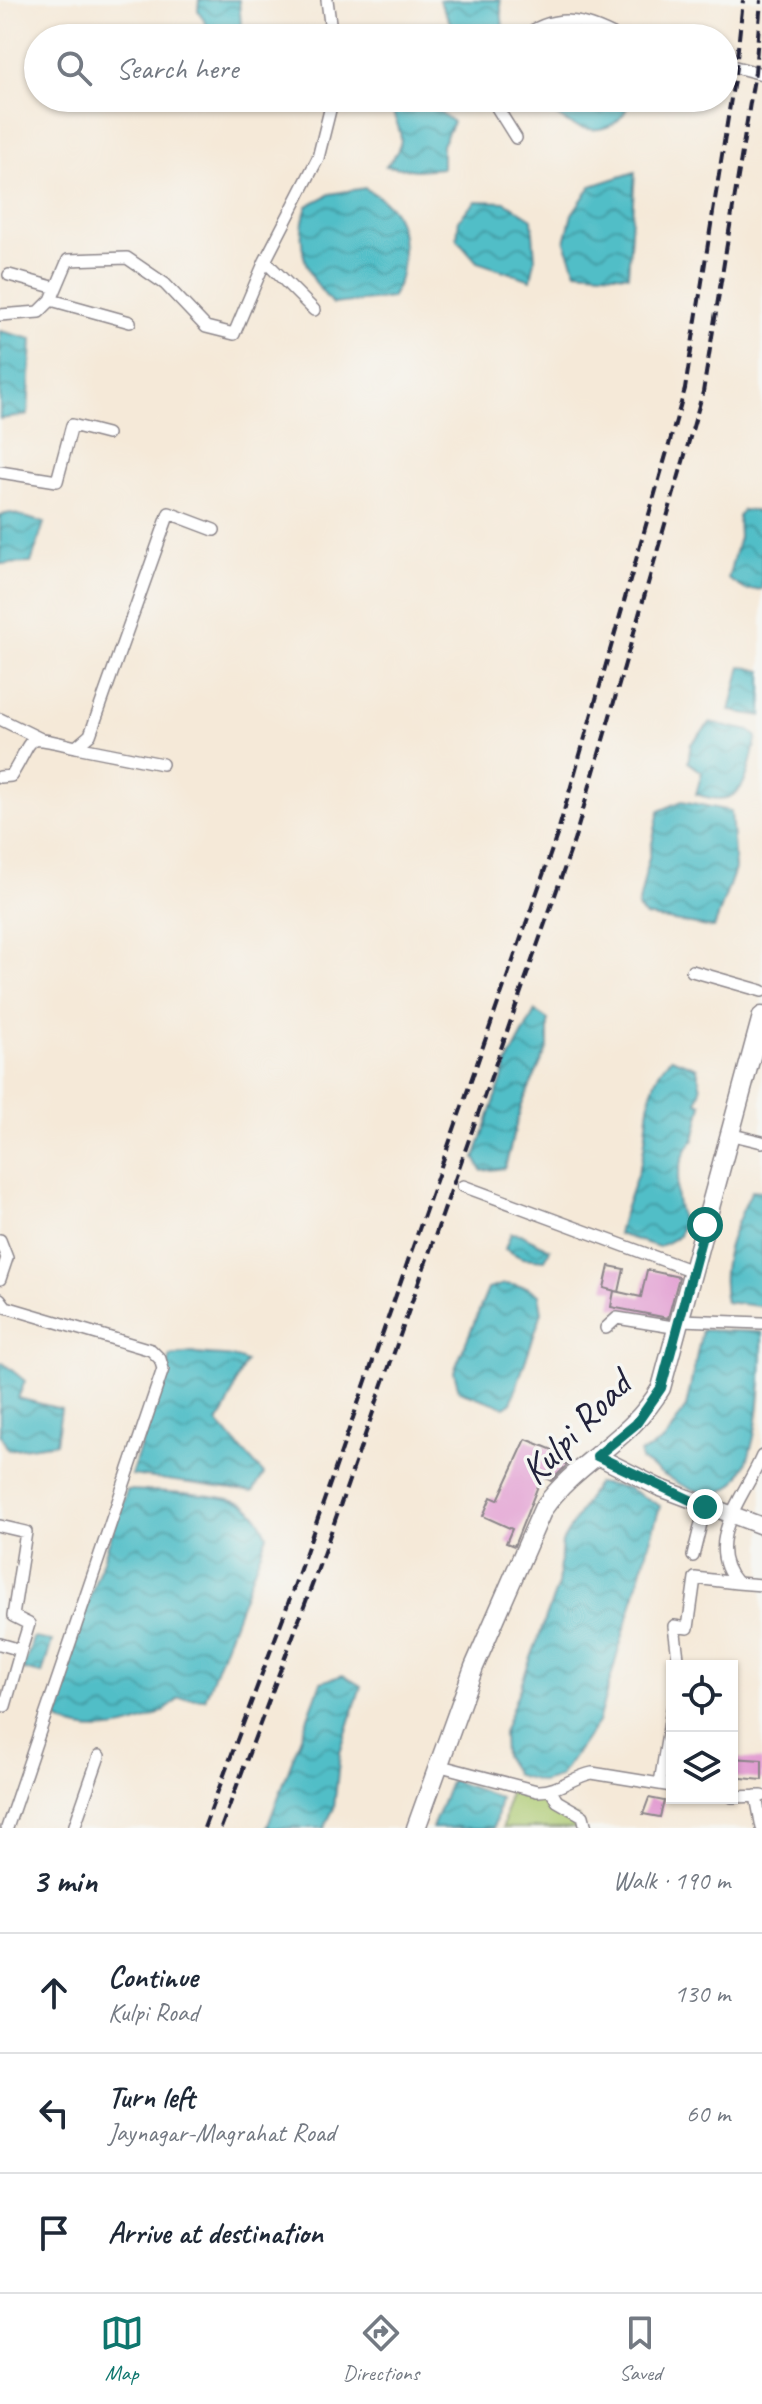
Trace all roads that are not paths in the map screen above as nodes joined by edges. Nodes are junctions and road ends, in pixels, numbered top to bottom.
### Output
1 (327, 0) edge
2 (330, 24) edge
3 (545, 24) edge
4 (587, 24) edge
5 (738, 68) edge
6 (762, 74) edge
7 (330, 112) edge
8 (500, 112) edge
9 (516, 138) dead end
10 (265, 261) junction
11 (9, 275) dead end
12 (54, 294) junction
13 (314, 310) dead end
14 (0, 315) edge
15 (130, 322) dead end
16 (107, 434) dead end
17 (0, 472) edge
18 (214, 530) dead end
19 (0, 719) edge
20 (41, 739) junction
21 (76, 747) junction
22 (162, 764) dead end
23 (0, 777) edge
24 (692, 971) dead end
25 (762, 991) edge
26 (762, 1016) edge
27 (729, 1134) junction
28 (762, 1142) edge
29 (463, 1186) dead end
30 (0, 1240) edge
31 (695, 1272) junction
32 (0, 1279) edge
33 (0, 1299) edge
34 (762, 1323) edge
35 (680, 1324) junction
36 (606, 1328) dead end
37 (597, 1456) junction
38 (762, 1456) edge
39 (705, 1507) junction
40 (729, 1516) junction
41 (0, 1526) edge
42 (762, 1526) edge
43 (693, 1556) dead end
44 (737, 1583) junction
45 (762, 1585) edge
46 (0, 1644) edge
47 (21, 1650) junction
48 (678, 1660) edge
49 (5, 1706) dead end
50 (99, 1756) dead end
51 (437, 1765) junction
52 (666, 1785) edge
53 (551, 1791) junction
54 (759, 1796) edge
55 (738, 1797) edge
56 (11, 1824) edge
57 (74, 1828) edge
58 (416, 1828) edge
59 (586, 1828) edge
60 (762, 1828) edge

1 - 2 street
3 - 4 street
5 - 6 street
7 - 10 street
8 - 9 street
10 - 12 street
10 - 13 street
11 - 12 street
12 - 14 street
12 - 15 street
16 - 17 street
18 - 21 street
19 - 20 street
20 - 21 street
20 - 23 street
21 - 22 street
24 - 25 street
26 - 27 main road, Kulpi Road
27 - 28 street
27 - 31 main road, Kulpi Road
29 - 31 street
30 - 32 street
31 - 35 main road, Kulpi Road
33 - 56 street
34 - 35 street
35 - 36 street
35 - 37 main road, Kulpi Road
37 - 39 main road
37 - 51 main road, Kulpi Road
38 - 40 street
39 - 40 main road
39 - 43 street
40 - 42 main road
40 - 44 street
41 - 47 street
44 - 45 street
44 - 48 street
46 - 47 street
47 - 49 street
50 - 57 street
51 - 53 street
51 - 58 main road, Kulpi Road
52 - 53 street
53 - 59 street
54 - 55 street
54 - 60 street

